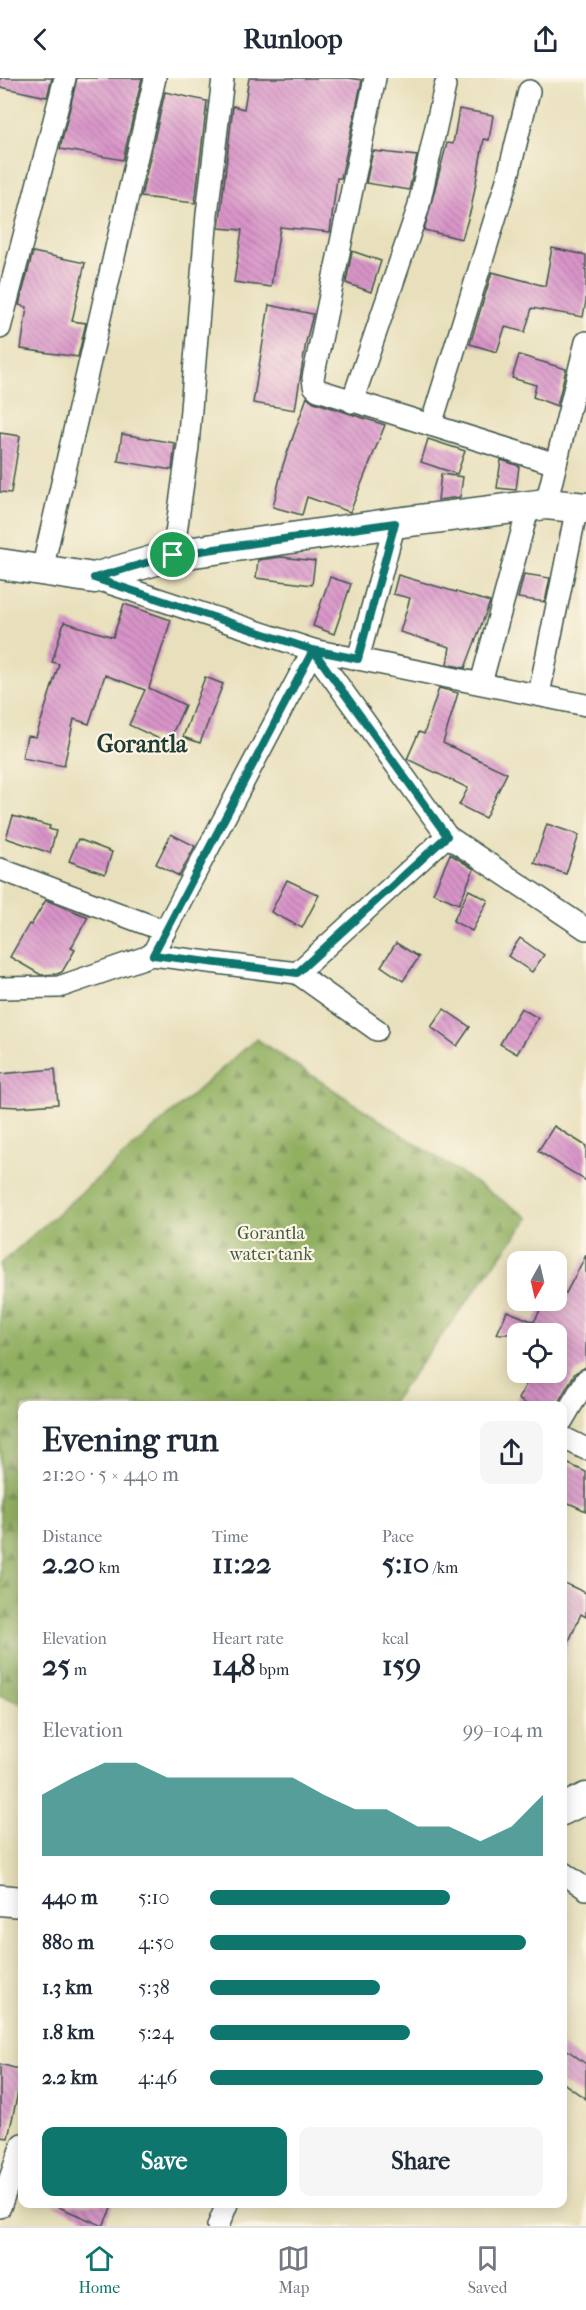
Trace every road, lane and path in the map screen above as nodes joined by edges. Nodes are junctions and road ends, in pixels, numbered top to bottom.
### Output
1 (65, 78) edge
2 (155, 78) edge
3 (223, 78) edge
4 (375, 78) edge
5 (445, 86) dead end
6 (529, 91) dead end
7 (0, 328) edge
8 (586, 342) edge
9 (352, 402) junction
10 (431, 425) junction
11 (556, 464) junction
12 (537, 505) junction
13 (582, 508) edge
14 (395, 523) junction
15 (173, 555) junction
16 (0, 564) edge
17 (42, 570) junction
18 (94, 578) junction
19 (313, 650) junction
20 (358, 659) junction
21 (480, 683) junction
22 (539, 694) junction
23 (586, 705) edge
24 (447, 836) junction
25 (0, 869) edge
26 (586, 929) edge
27 (165, 931) junction
28 (153, 955) junction
29 (297, 973) junction
30 (0, 988) edge
31 (377, 1030) dead end
32 (586, 1380) edge
33 (567, 1412) edge
34 (567, 1440) edge
35 (586, 1449) edge
36 (586, 1798) edge
37 (567, 1808) edge
38 (567, 1876) edge
39 (586, 1889) edge
40 (0, 1900) edge
41 (18, 1902) edge
42 (18, 2155) edge
43 (0, 2207) edge
44 (225, 2208) edge
45 (218, 2226) edge

1 - 7 street
2 - 17 street
3 - 15 street
4 - 9 street
5 - 9 street
6 - 10 street
8 - 11 street
9 - 10 street
10 - 11 street
11 - 12 street
12 - 13 street
12 - 14 street
12 - 21 street
13 - 22 street
14 - 15 street
14 - 20 street
15 - 18 street
16 - 17 street
17 - 18 street
18 - 19 street
19 - 20 street
19 - 24 street
19 - 27 street
20 - 21 street
21 - 22 street
22 - 23 street
24 - 26 street
24 - 29 street
25 - 27 street
27 - 28 street
28 - 29 street
28 - 30 street
29 - 31 street
32 - 33 street
34 - 35 street
36 - 37 street
38 - 39 street
40 - 41 street
42 - 43 street
44 - 45 street

